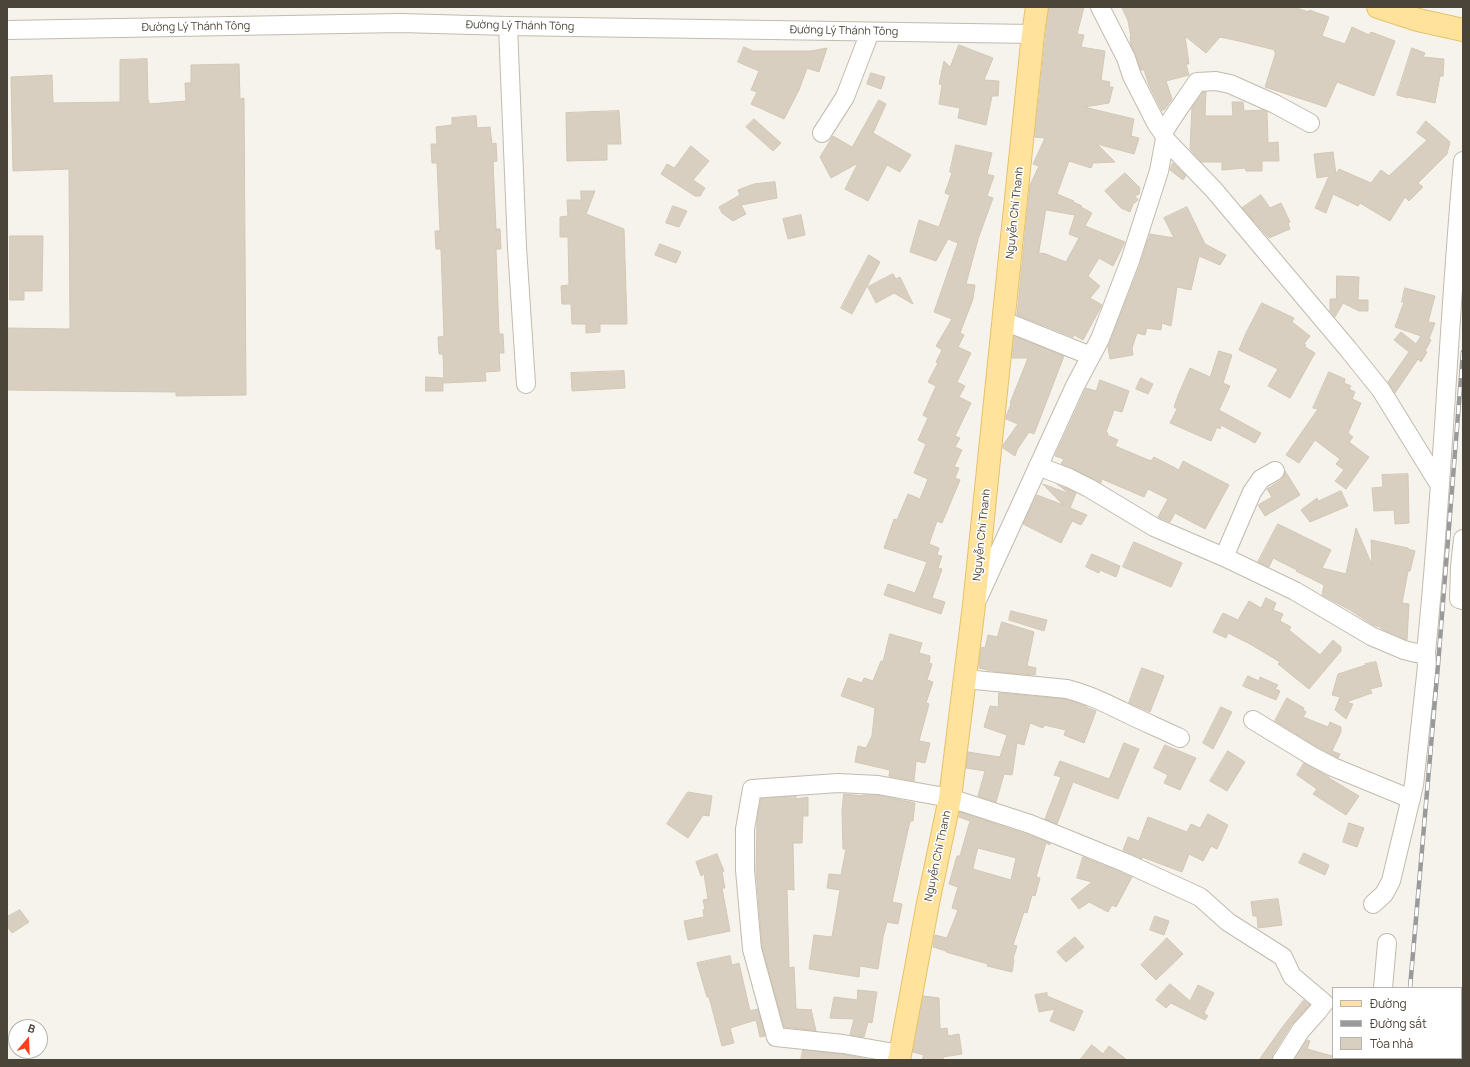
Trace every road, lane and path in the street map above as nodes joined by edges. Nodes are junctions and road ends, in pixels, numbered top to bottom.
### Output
1 (1037, 7) edge
2 (1100, 7) edge
3 (1378, 7) edge
4 (399, 15) edge
5 (508, 26) junction
6 (7, 30) edge
7 (1463, 30) edge
8 (870, 32) junction
9 (1033, 34) junction
10 (1310, 123) dead end
11 (822, 133) dead end
12 (1164, 136) junction
13 (1463, 161) edge
14 (1004, 321) junction
15 (1091, 356) junction
16 (526, 384) dead end
17 (1038, 466) junction
18 (1275, 470) dead end
19 (1439, 484) junction
20 (1463, 539) edge
21 (1224, 557) junction
22 (1463, 600) edge
23 (974, 605) junction
24 (1426, 652) junction
25 (965, 679) junction
26 (1253, 720) dead end
27 (1180, 738) dead end
28 (950, 798) junction
29 (1411, 799) junction
30 (1373, 904) dead end
31 (1387, 943) dead end
32 (1383, 987) edge
33 (900, 1057) edge
34 (1282, 1060) edge

1 - 9 main road, Nguyễn Chí Thanh
2 - 12 street
3 - 7 main road
4 - 5 street, Đường Lý Thánh Tông
4 - 6 street, Đường Lý Thánh Tông
5 - 8 street, Đường Lý Thánh Tông
5 - 16 street
8 - 9 street, Đường Lý Thánh Tông
8 - 11 street
9 - 14 main road, Nguyễn Chí Thanh
10 - 12 street
12 - 15 street
12 - 19 street
13 - 19 street
14 - 15 street
14 - 23 main road, Nguyễn Chí Thanh
15 - 17 street
17 - 21 street
17 - 23 street
18 - 21 street
19 - 24 street
20 - 22 street
21 - 24 street
23 - 25 main road, Nguyễn Chí Thanh
24 - 29 street
25 - 27 street
25 - 28 main road, Nguyễn Chí Thanh
26 - 29 street
28 - 33 main road, Nguyễn Chí Thanh
28 - 33 street
28 - 34 street
29 - 30 street
31 - 32 street

